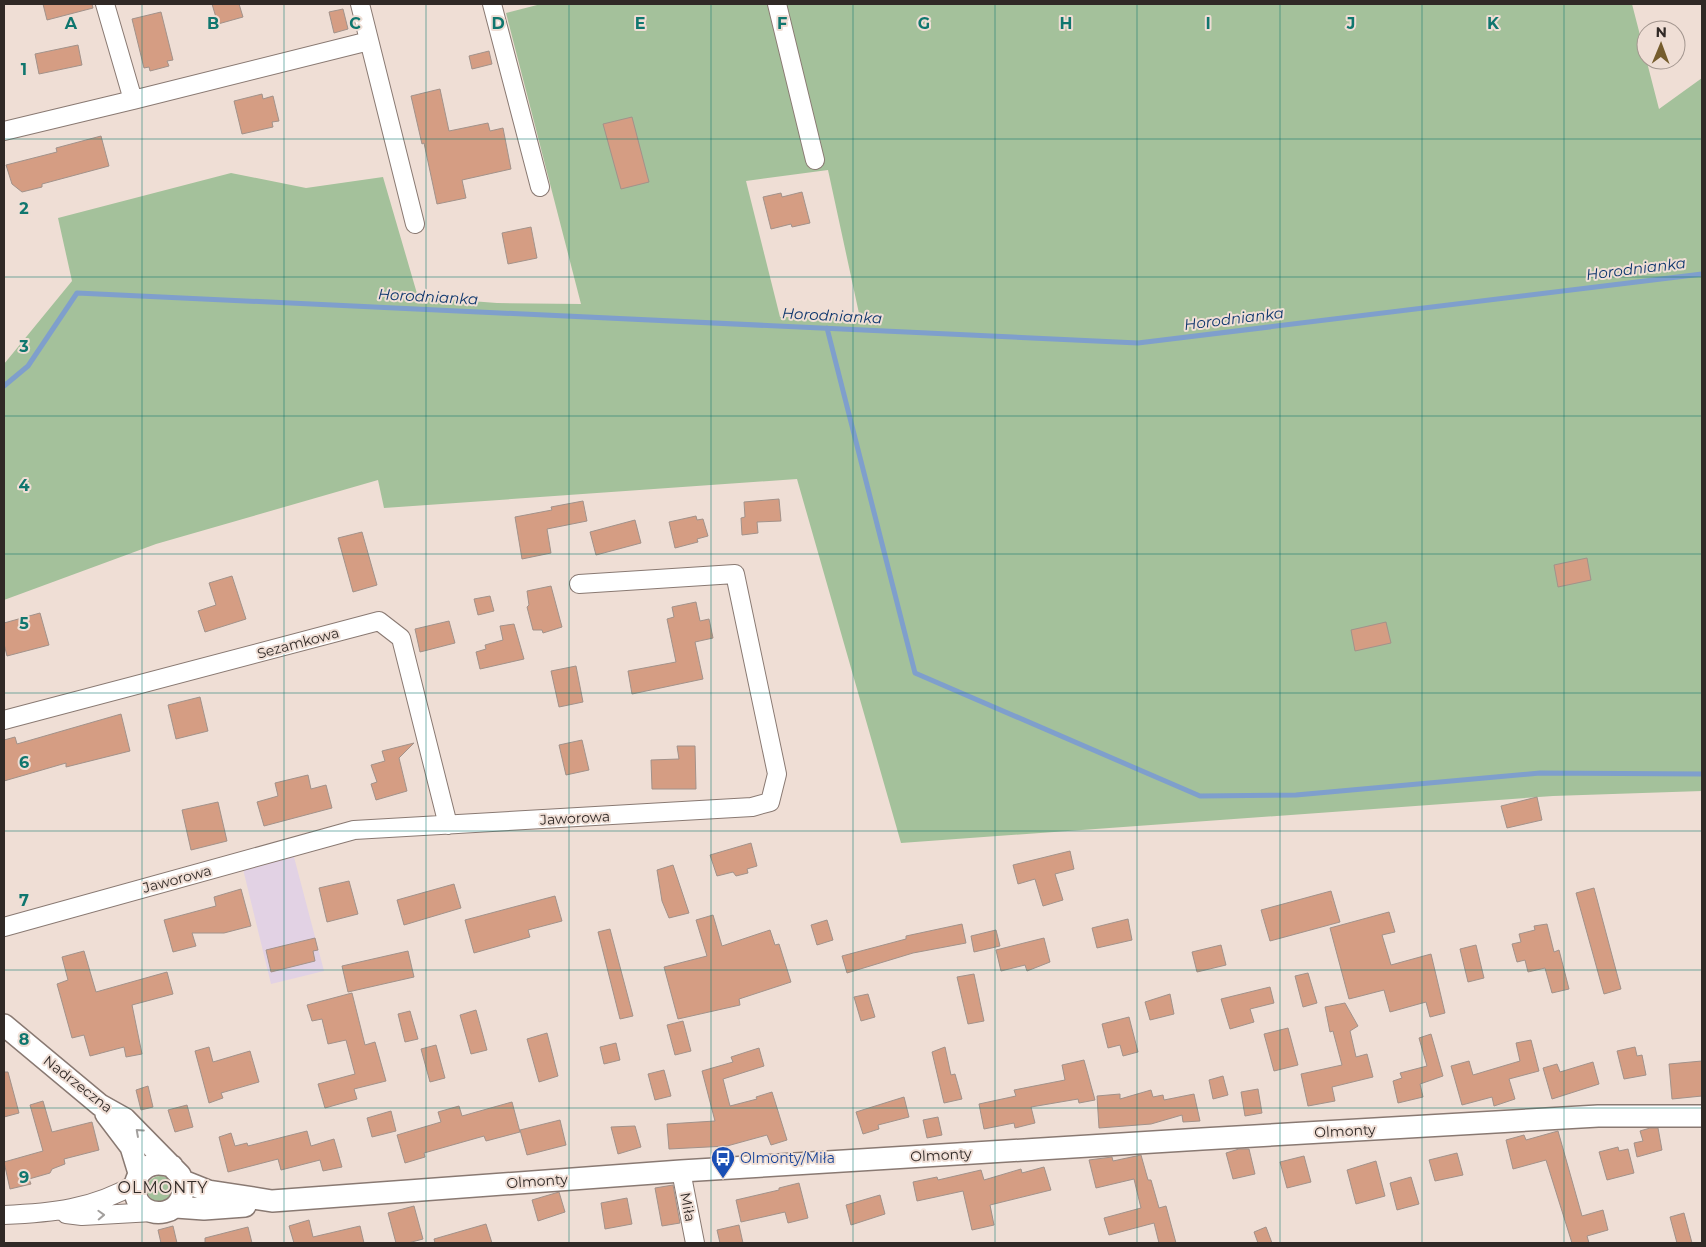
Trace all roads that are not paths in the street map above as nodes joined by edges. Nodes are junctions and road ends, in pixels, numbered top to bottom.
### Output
1 (105, 4) edge
2 (360, 4) edge
3 (492, 4) edge
4 (777, 4) edge
5 (369, 41) junction
6 (133, 100) junction
7 (4, 131) edge
8 (815, 160) dead end
9 (540, 187) dead end
10 (415, 224) dead end
11 (579, 584) dead end
12 (4, 720) edge
13 (448, 825) junction
14 (4, 927) edge
15 (4, 1025) edge
16 (100, 1105) junction
17 (1702, 1116) edge
18 (681, 1171) junction
19 (177, 1174) junction
20 (137, 1179) junction
21 (272, 1201) junction
22 (176, 1207) junction
23 (153, 1212) junction
24 (53, 1213) junction
25 (4, 1215) edge
26 (695, 1243) edge

1 - 6 street
2 - 5 street
3 - 9 street
4 - 8 street
5 - 6 street
5 - 10 street
6 - 7 street
11 - 13 street, Jaworowa
12 - 13 street, Sezamkowa
13 - 14 street, Jaworowa
15 - 16 street, Nadrzeczna
19 -> 16 street, Nadrzeczna
16 - 20 street
17 - 18 street, Olmonty
18 - 21 street, Olmonty
18 - 26 street, Miła
19 - 20 street
19 - 21 street, Olmonty
19 - 22 street
20 - 23 street
20 - 24 street
21 - 22 street
22 - 23 street
24 -> 23 street
24 - 25 street

